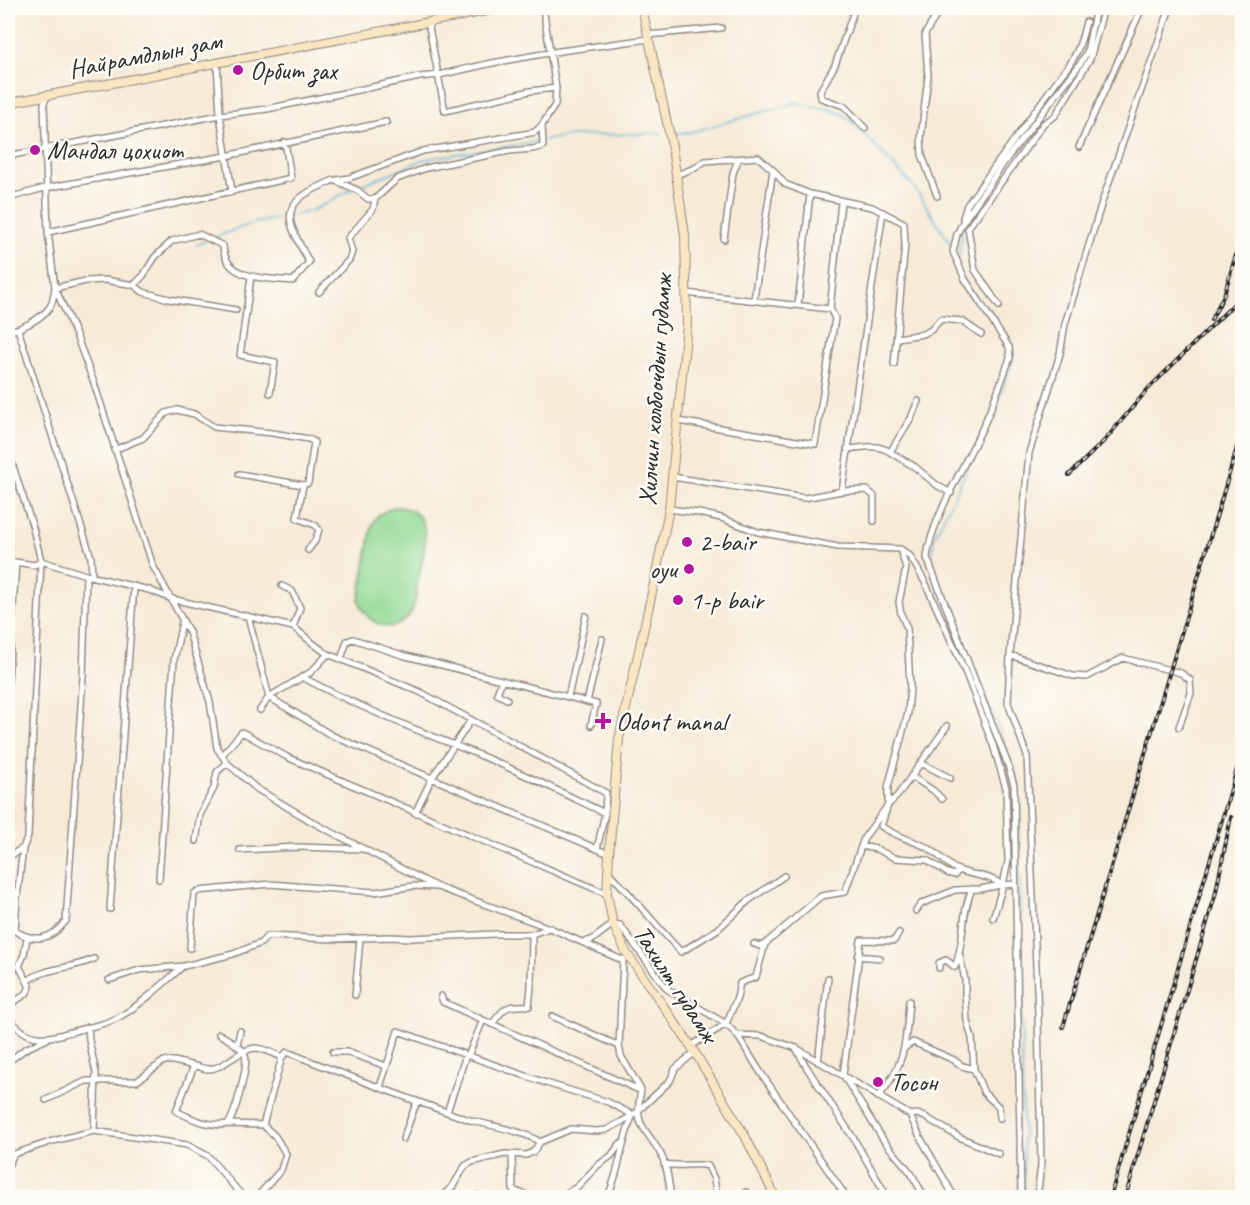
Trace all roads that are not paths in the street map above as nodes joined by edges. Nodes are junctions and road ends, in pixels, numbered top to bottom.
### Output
1 (502, 8) edge
2 (543, 8) edge
3 (642, 8) edge
4 (855, 8) edge
5 (941, 8) edge
6 (1096, 8) edge
7 (1104, 8) edge
8 (1142, 8) edge
9 (1170, 8) edge
10 (428, 22) junction
11 (1086, 22) dead end
12 (721, 28) dead end
13 (649, 37) junction
14 (551, 53) junction
15 (217, 63) junction
16 (439, 75) junction
17 (556, 88) junction
18 (48, 94) junction
19 (8, 103) edge
20 (220, 115) junction
21 (386, 122) dead end
22 (542, 125) junction
23 (865, 128) dead end
24 (285, 142) junction
25 (1080, 147) dead end
26 (44, 149) junction
27 (8, 156) edge
28 (226, 156) junction
29 (738, 160) junction
30 (773, 170) junction
31 (676, 175) junction
32 (334, 180) junction
33 (45, 188) junction
34 (232, 192) junction
35 (810, 194) junction
36 (937, 196) dead end
37 (8, 198) edge
38 (375, 199) junction
39 (841, 202) junction
40 (883, 212) junction
41 (963, 222) junction
42 (48, 232) junction
43 (724, 239) dead end
44 (251, 277) junction
45 (134, 285) junction
46 (56, 288) junction
47 (319, 292) dead end
48 (686, 293) junction
49 (754, 299) junction
50 (798, 305) junction
51 (999, 306) dead end
52 (830, 309) junction
53 (236, 310) dead end
54 (18, 329) junction
55 (8, 330) edge
56 (981, 334) dead end
57 (897, 338) junction
58 (894, 364) dead end
59 (270, 393) dead end
60 (918, 401) dead end
61 (678, 421) junction
62 (847, 449) junction
63 (114, 450) junction
64 (8, 451) edge
65 (890, 452) junction
66 (239, 474) dead end
67 (673, 477) junction
68 (303, 485) junction
69 (842, 491) junction
70 (951, 493) junction
71 (669, 509) junction
72 (874, 521) dead end
73 (900, 549) junction
74 (308, 550) dead end
75 (8, 561) edge
76 (41, 561) junction
77 (16, 562) junction
78 (89, 576) junction
79 (134, 586) junction
80 (282, 586) dead end
81 (172, 599) junction
82 (248, 616) junction
83 (586, 616) dead end
84 (182, 622) junction
85 (293, 627) junction
86 (602, 639) dead end
87 (328, 654) junction
88 (1010, 655) junction
89 (341, 659) junction
90 (302, 677) junction
91 (8, 680) edge
92 (502, 680) junction
93 (269, 697) junction
94 (568, 697) junction
95 (507, 699) dead end
96 (587, 702) junction
97 (260, 710) dead end
98 (471, 720) junction
99 (591, 725) dead end
100 (947, 726) dead end
101 (1179, 728) dead end
102 (619, 739) joint
103 (452, 745) junction
104 (222, 755) junction
105 (921, 763) junction
106 (227, 764) junction
107 (911, 776) junction
108 (432, 778) junction
109 (950, 778) dead end
110 (942, 799) dead end
111 (888, 805) junction
112 (415, 813) junction
113 (605, 813) junction
114 (196, 841) dead end
115 (861, 846) junction
116 (23, 848) junction
117 (364, 849) junction
118 (597, 849) junction
119 (240, 850) dead end
120 (609, 854) junction
121 (8, 857) edge
122 (958, 870) junction
123 (608, 872) junction
124 (784, 876) dead end
125 (159, 879) dead end
126 (1003, 885) junction
127 (1015, 885) junction
128 (437, 887) junction
129 (972, 889) junction
130 (608, 894) junction
131 (17, 898) junction
132 (110, 909) dead end
133 (916, 911) dead end
134 (8, 912) edge
135 (993, 918) dead end
136 (613, 924) junction
137 (550, 928) junction
138 (899, 933) dead end
139 (532, 934) junction
140 (27, 938) junction
141 (360, 938) junction
142 (582, 942) junction
143 (754, 944) dead end
144 (765, 944) junction
145 (190, 948) dead end
146 (626, 952) junction
147 (858, 956) junction
148 (960, 956) junction
149 (880, 958) dead end
150 (94, 959) dead end
151 (622, 960) junction
152 (184, 966) junction
153 (939, 968) dead end
154 (828, 978) dead end
155 (28, 980) junction
156 (109, 980) dead end
157 (355, 995) dead end
158 (441, 996) dead end
159 (909, 1001) dead end
160 (8, 1006) edge
161 (8, 1016) edge
162 (552, 1016) dead end
163 (483, 1020) junction
164 (493, 1023) junction
165 (726, 1024) junction
166 (88, 1027) junction
167 (240, 1030) dead end
168 (219, 1034) dead end
169 (737, 1035) junction
170 (55, 1037) junction
171 (237, 1046) junction
172 (619, 1046) junction
173 (906, 1047) junction
174 (693, 1048) junction
175 (796, 1048) junction
176 (244, 1052) junction
177 (333, 1052) dead end
178 (467, 1055) junction
179 (282, 1057) junction
180 (8, 1062) edge
181 (818, 1062) junction
182 (194, 1066) junction
183 (386, 1066) junction
184 (974, 1069) junction
185 (843, 1074) junction
186 (96, 1081) junction
187 (380, 1087) junction
188 (641, 1090) junction
189 (878, 1097) junction
190 (46, 1100) dead end
191 (417, 1101) junction
192 (447, 1112) junction
193 (635, 1113) junction
194 (910, 1115) junction
195 (1000, 1118) dead end
196 (228, 1124) junction
197 (263, 1125) junction
198 (94, 1131) junction
199 (403, 1139) dead end
200 (623, 1141) junction
201 (540, 1142) junction
202 (999, 1154) dead end
203 (512, 1155) junction
204 (664, 1164) junction
205 (8, 1166) edge
206 (581, 1182) junction
207 (135, 1197) edge
208 (141, 1197) edge
209 (244, 1197) edge
210 (256, 1197) edge
211 (440, 1197) edge
212 (570, 1197) edge
213 (607, 1197) edge
214 (671, 1197) edge
215 (717, 1197) edge
216 (776, 1197) edge
217 (847, 1197) edge
218 (888, 1197) edge
219 (925, 1197) edge
220 (955, 1197) edge
221 (1021, 1197) edge
222 (1037, 1197) edge

1 - 10 main road, Найрамдлын зам
2 - 14 street
3 - 13 main road, Хилчин холбоочдын гудамж
4 - 23 street
5 - 36 street
6 - 41 street
7 - 51 street
8 - 25 street
9 - 88 street
10 - 15 main road, Найрамдлын зам
10 - 16 street
11 - 41 street
12 - 13 street
13 - 14 street
13 - 31 main road, Хилчин холбоочдын гудамж
14 - 16 street
14 - 17 street
15 - 18 main road, Найрамдлын зам
15 - 20 street
16 - 17 street
16 - 20 street
17 - 22 street
18 - 19 main road, Найрамдлын зам
18 - 26 street
20 - 26 street
20 - 28 street
21 - 24 street
22 - 32 street
22 - 38 street
24 - 28 street
24 - 34 street
26 - 27 street
26 - 33 street
28 - 33 street
28 - 34 street
29 - 30 street
29 - 31 street
29 - 43 street
30 - 35 street
30 - 49 street
31 - 48 main road, Хилчин холбоочдын гудамж
32 - 38 street
32 - 44 street
33 - 37 street
33 - 42 street
34 - 42 street
35 - 39 street
35 - 50 street
38 - 47 street
39 - 40 street
39 - 52 street
40 - 57 street
40 - 62 street
41 - 70 street
42 - 46 street
44 - 45 street
44 - 59 street
45 - 46 street
45 - 53 street
46 - 54 street
46 - 63 street
48 - 49 street
48 - 61 main road, Хилчин холбоочдын гудамж
49 - 50 street
50 - 52 street
52 - 61 street
54 - 55 street
54 - 78 street
56 - 57 street
57 - 58 street
60 - 65 street
61 - 67 main road, Хилчин холбоочдын гудамж
62 - 65 street
62 - 69 street
63 - 68 street
63 - 81 street
64 - 76 street
65 - 70 street
66 - 68 street
67 - 69 street
67 - 71 main road, Хилчин холбоочдын гудамж
68 - 74 street
69 - 72 street
70 - 127 street
71 - 73 street
71 - 102 main road, Хилчин холбоочдын гудамж
73 - 111 street
73 - 126 street
75 - 77 street
76 - 77 street
76 - 78 street
76 - 116 street
77 - 91 street
78 - 79 street
78 - 140 street
79 - 81 street
79 - 132 street
80 - 85 street
81 - 82 street
81 - 84 street
82 - 85 street
82 - 93 street
83 - 94 street
84 - 104 street
84 - 125 street
85 - 87 street
86 - 96 street
87 - 89 street
87 - 90 street
88 - 101 street
88 - 222 street
89 - 92 street
89 - 98 street
90 - 93 street
90 - 103 street
92 - 94 street
92 - 95 street
93 - 97 street
93 - 108 street
94 - 96 street
96 - 99 street
98 - 103 street
98 - 113 street
100 - 105 street
102 - 120 main road, Тахилт гудамж
103 - 108 street
103 - 113 street
104 - 106 street
104 - 112 street
105 - 107 street
105 - 109 street
106 - 114 street
106 - 117 street
107 - 110 street
107 - 111 street
108 - 112 street
108 - 118 street
111 - 115 street
111 - 122 street
112 - 130 street
113 - 118 street
115 - 122 street
115 - 144 street
116 - 121 street
116 - 131 street
117 - 119 street
117 - 128 street
118 - 120 street
120 - 123 main road, Тахилт гудамж
122 - 126 street
123 - 124 street
123 - 130 main road, Тахилт гудамж
126 - 127 street
126 - 129 street
126 - 135 street
127 - 221 street
128 - 137 street
128 - 145 street
129 - 133 street
129 - 148 street
130 - 136 main road, Тахилт гудамж
131 - 134 street
131 - 140 street
136 - 142 street
136 - 146 main road, Тахилт гудамж
136 - 165 street
137 - 139 street
137 - 142 street
138 - 147 street
139 - 141 street
139 - 164 street
140 - 155 street
141 - 152 street
141 - 157 street
142 - 151 street
143 - 144 street
144 - 165 street
146 - 151 street
146 - 174 main road, Тахилт гудамж
147 - 149 street
147 - 185 street
148 - 153 street
148 - 184 street
150 - 155 street
151 - 172 street
152 - 156 street
152 - 166 street
154 - 181 street
155 - 160 street
158 - 163 street
159 - 173 street
161 - 170 street
162 - 172 street
163 - 164 street
163 - 178 street
164 - 188 street
165 - 169 street
165 - 174 street
166 - 170 street
166 - 186 street
167 - 171 street
168 - 171 street
169 - 175 street
169 - 217 street
170 - 180 street
171 - 176 street
172 - 188 street
173 - 184 street
173 - 189 street
174 - 193 street
174 - 216 main road, Тахилт гудамж
175 - 181 street
175 - 218 street
176 - 179 street
176 - 182 street
176 - 196 street
177 - 183 street
178 - 183 street
178 - 192 street
178 - 193 street
179 - 187 street
179 - 197 street
181 - 185 street
182 - 186 street
182 - 196 street
183 - 187 street
184 - 195 street
185 - 189 street
185 - 219 street
186 - 190 street
186 - 198 street
187 - 191 street
188 - 193 street
189 - 194 street
191 - 192 street
191 - 199 street
192 - 201 street
193 - 200 street
193 - 201 street
193 - 204 street
194 - 202 street
194 - 220 street
196 - 197 street
197 - 210 street
198 - 205 street
198 - 209 street
200 - 206 street
200 - 213 street
201 - 203 street
203 - 206 street
203 - 211 street
204 - 214 street
204 - 215 street
206 - 212 street
207 - 208 street

